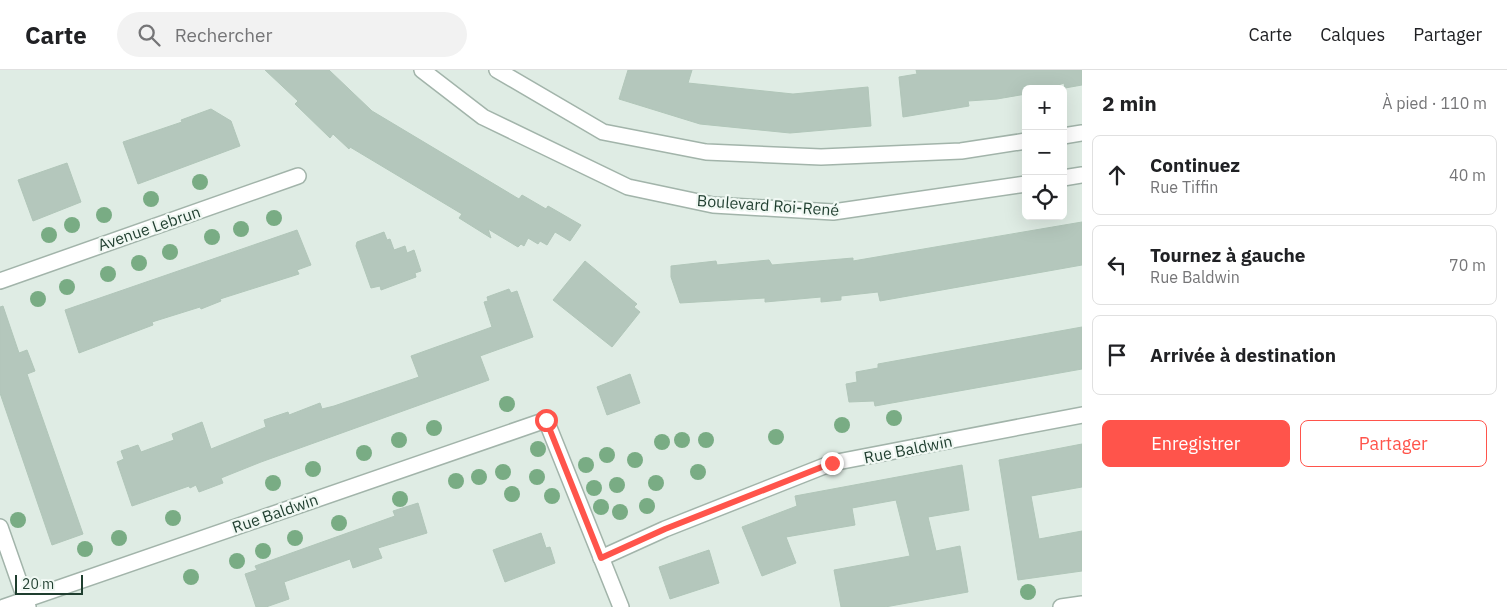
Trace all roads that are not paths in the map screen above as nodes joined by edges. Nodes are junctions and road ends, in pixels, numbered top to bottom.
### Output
1 (422, 70) edge
2 (498, 70) edge
3 (1082, 133) edge
4 (1067, 135) edge
5 (1022, 142) edge
6 (1082, 175) edge
7 (298, 176) dead end
8 (1067, 177) edge
9 (1022, 185) edge
10 (0, 281) edge
11 (1082, 415) edge
12 (0, 527) edge
13 (601, 558) junction
14 (26, 603) edge
15 (1082, 604) edge
16 (4, 607) edge
17 (621, 607) edge
18 (1061, 607) edge

1 - 9 street, Boulevard Roi-René
2 - 5 street
3 - 4 street
6 - 8 street
7 - 10 street, Avenue Lebrun
11 - 13 street, Rue Baldwin
12 - 14 street
13 - 14 street, Rue Baldwin
13 - 17 street
14 - 16 street, Rue Baldwin
15 - 18 street

